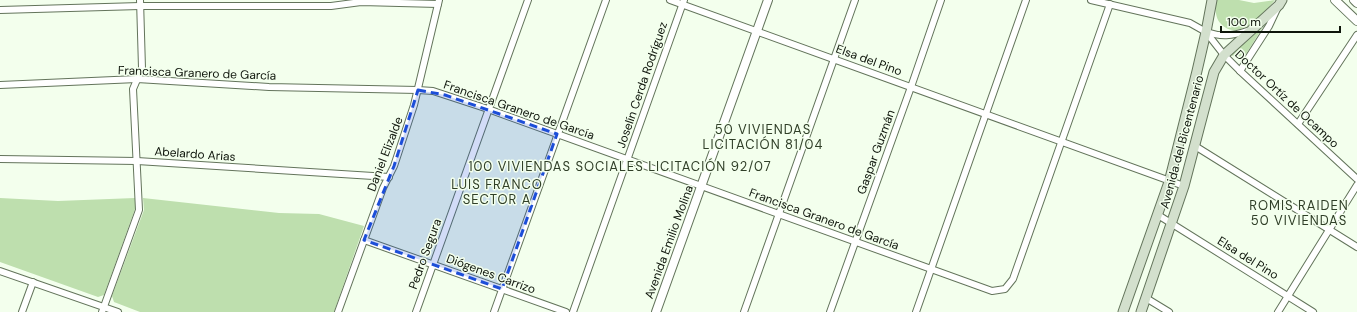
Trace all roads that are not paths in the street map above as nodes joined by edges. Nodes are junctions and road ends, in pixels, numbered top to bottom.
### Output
1 (528, 0) edge
2 (606, 0) edge
3 (670, 0) edge
4 (768, 0) edge
5 (855, 0) edge
6 (941, 0) edge
7 (1026, 0) edge
8 (1090, 0) edge
9 (1212, 0) edge
10 (1334, 0) edge
11 (1354, 0) edge
12 (345, 2) edge
13 (439, 2) edge
14 (683, 2) edge
15 (140, 3) edge
16 (1281, 3) edge
17 (1357, 3) edge
18 (1110, 4) junction
19 (0, 10) edge
20 (1357, 21) edge
21 (1251, 30) junction
22 (757, 31) junction
23 (1206, 32) junction
24 (1357, 35) edge
25 (1224, 55) junction
26 (834, 59) junction
27 (1240, 71) junction
28 (137, 79) junction
29 (0, 85) edge
30 (911, 87) junction
31 (418, 90) junction
32 (488, 109) junction
33 (986, 114) junction
34 (1298, 124) junction
35 (557, 134) junction
36 (1062, 141) junction
37 (1196, 146) junction
38 (0, 159) edge
39 (628, 160) junction
40 (137, 161) junction
41 (389, 176) junction
42 (1357, 179) edge
43 (1169, 182) junction
44 (1357, 185) edge
45 (702, 186) junction
46 (1184, 186) junction
47 (778, 214) junction
48 (1158, 215) junction
49 (1172, 223) junction
50 (1328, 230) junction
51 (364, 240) junction
52 (855, 242) junction
53 (1357, 248) edge
54 (433, 264) junction
55 (932, 269) junction
56 (0, 271) edge
57 (33, 282) junction
58 (502, 289) junction
59 (1288, 296) junction
60 (1146, 298) junction
61 (103, 309) edge
62 (22, 312) edge
63 (118, 312) edge
64 (338, 312) edge
65 (416, 312) edge
66 (494, 312) edge
67 (566, 312) edge
68 (573, 312) edge
69 (656, 312) edge
70 (744, 312) edge
71 (830, 312) edge
72 (916, 312) edge
73 (1123, 312) edge
74 (1141, 312) edge
75 (1169, 312) edge
76 (1278, 312) edge
77 (1313, 312) edge

1 - 32 street, Pedro Segura
2 - 35 street
3 - 14 street, Elsa del Pino
4 - 22 street, Avenida Emilio Molina
5 - 26 street
6 - 30 street, Gaspar Guzmán
7 - 33 street
8 - 18 street, Doctor Ortíz de Ocampo
9 - 23 main road, Avenida del Bicentenario
10 - 20 street
11 - 17 street
12 - 13 street
12 - 15 street
13 - 31 street, Daniel Elizalde
14 - 22 street, Elsa del Pino
14 - 39 street, Joselín Cerda Rodríguez
15 - 19 street
15 - 28 street
16 - 21 main road, Avenida del Bicentenario
16 - 27 street
18 - 23 street, Doctor Ortíz de Ocampo
18 - 36 street
21 - 23 street
21 - 25 main road, Avenida del Bicentenario
22 - 26 street, Elsa del Pino
22 - 45 street, Avenida Emilio Molina
23 - 25 street, Doctor Ortíz de Ocampo
23 - 43 main road, Avenida del Bicentenario
24 - 34 street
25 - 27 street, Doctor Ortíz de Ocampo
25 - 37 main road, Avenida del Bicentenario
26 - 30 street, Elsa del Pino
26 - 47 street
27 - 34 street, Doctor Ortíz de Ocampo
28 - 29 street, Francisca Granero de García
28 - 31 street, Francisca Granero de García
28 - 40 street
30 - 33 street, Elsa del Pino
30 - 52 street, Gaspar Guzmán
31 - 32 street, Francisca Granero de García
31 - 41 street, Daniel Elizalde
32 - 35 street, Francisca Granero de García
32 - 54 street, Pedro Segura
33 - 36 street, Elsa del Pino
33 - 55 street
34 - 42 street, Doctor Ortíz de Ocampo
35 - 39 street, Francisca Granero de García
35 - 58 street
36 - 43 street, Elsa del Pino
36 - 55 street, Francisca Granero de García
37 - 46 main road, Avenida del Bicentenario
37 - 50 street
38 - 40 street, Abelardo Arias
39 - 45 street, Francisca Granero de García
39 - 68 street, Joselín Cerda Rodríguez
40 - 41 street, Abelardo Arias
40 - 61 street
41 - 51 street, Daniel Elizalde
43 - 46 street, Elsa del Pino
43 - 48 main road, Avenida del Bicentenario
44 - 50 street
45 - 47 street, Francisca Granero de García
45 - 69 street, Avenida Emilio Molina
46 - 49 main road, Avenida del Bicentenario
47 - 52 street, Francisca Granero de García
47 - 70 street
48 - 49 street, Elsa del Pino
48 - 73 main road, Avenida del Bicentenario
49 - 59 street, Elsa del Pino
49 - 60 main road, Avenida del Bicentenario
50 - 53 street
50 - 59 street
51 - 54 street, Diógenes Carrizo
51 - 64 street, Daniel Elizalde
52 - 55 street, Francisca Granero de García
52 - 71 street, Gaspar Guzmán
54 - 58 street, Diógenes Carrizo
54 - 65 street, Pedro Segura
55 - 72 street
56 - 57 street
57 - 61 street
57 - 62 street
58 - 66 street
58 - 67 street, Diógenes Carrizo
59 - 76 street
59 - 77 street, Elsa del Pino
60 - 74 main road, Avenida del Bicentenario
60 - 75 street
61 - 63 street

